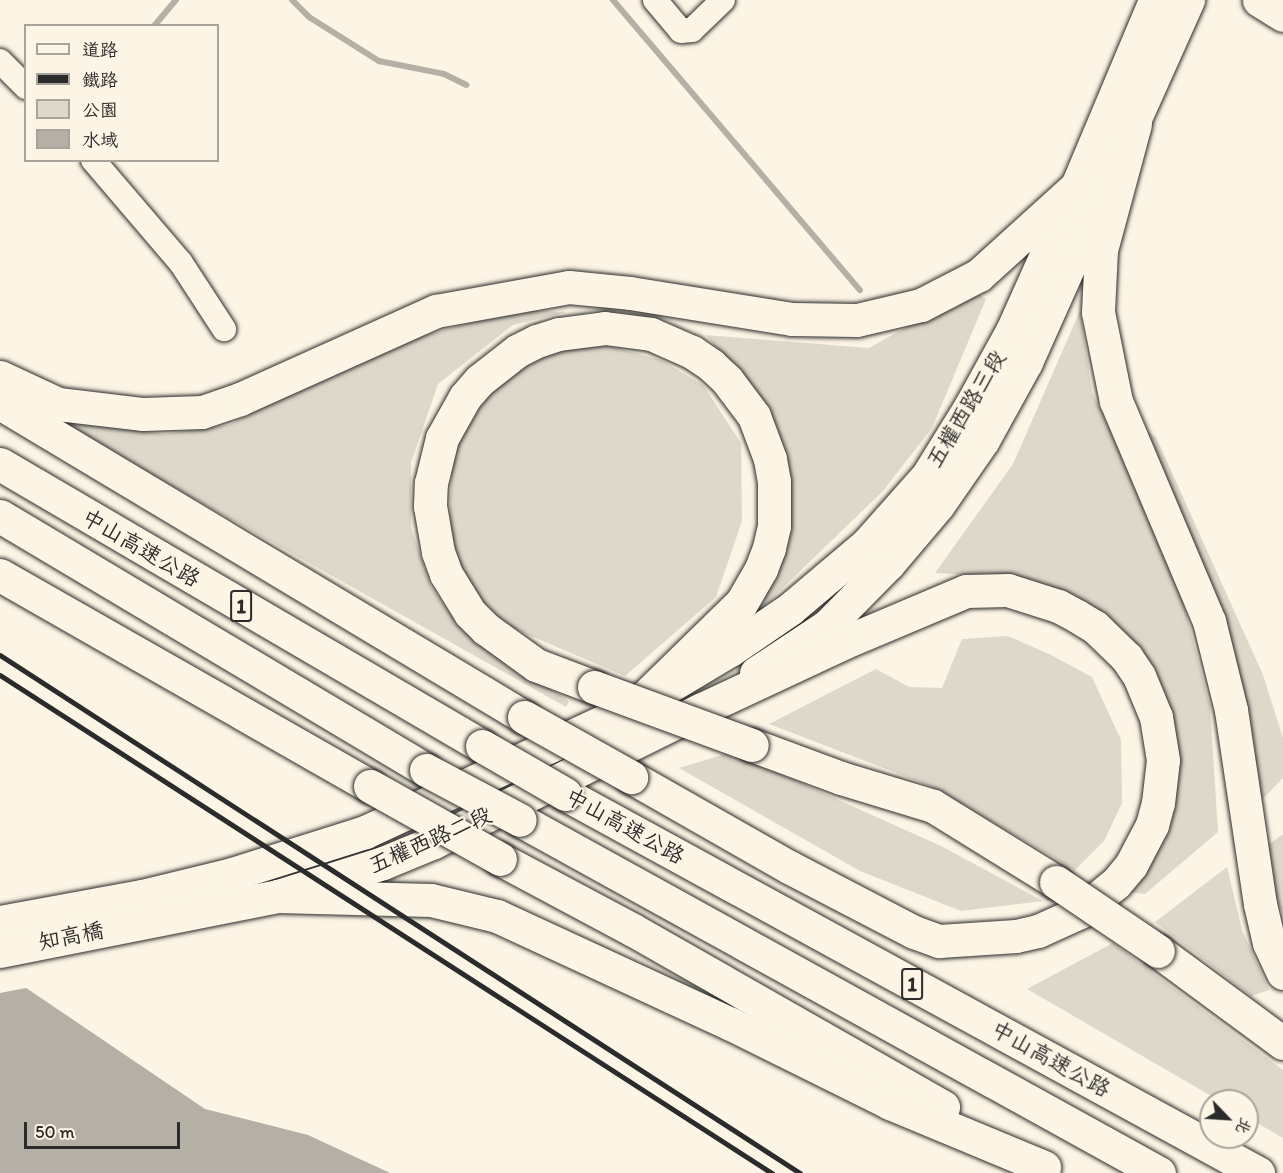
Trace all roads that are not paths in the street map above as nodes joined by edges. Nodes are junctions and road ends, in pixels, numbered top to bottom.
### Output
1 (655, 0) edge
2 (1155, 0) edge
3 (1188, 0) edge
4 (1259, 0) edge
5 (722, 1) edge
6 (1283, 15) edge
7 (0, 61) edge
8 (24, 85) edge
9 (1135, 124) junction
10 (95, 162) edge
11 (1077, 186) junction
12 (224, 329) dead end
13 (0, 377) edge
14 (0, 403) edge
15 (0, 464) edge
16 (0, 516) edge
17 (0, 575) edge
18 (636, 706) junction
19 (702, 709) junction
20 (278, 896) junction
21 (142, 909) junction
22 (0, 922) edge
23 (0, 951) edge
24 (1283, 974) edge
25 (1283, 1043) edge
26 (1050, 1170) edge
27 (1160, 1173) edge
28 (1258, 1173) edge

1 - 5 street
2 - 11 main road, 五權西路三段
3 - 9 main road, 五權西路三段
4 - 6 main road
7 - 8 street
9 - 19 main road, 五權西路三段
9 - 24 main road
10 - 12 street
11 - 13 main road
11 - 18 main road, 五權西路三段
14 - 19 main road, bridge
15 - 28 main road, 中山高速公路 / 1, bridge
16 - 27 main road, 中山高速公路 / 1, bridge
17 - 26 main road, bridge
18 - 21 main road, 五權西路二段
18 - 25 main road, bridge
19 - 20 main road, 五權西路二段
20 - 21 main road, 五權西路二段
20 - 26 main road
21 - 22 main road, 知高橋
21 - 23 main road, 知高橋

